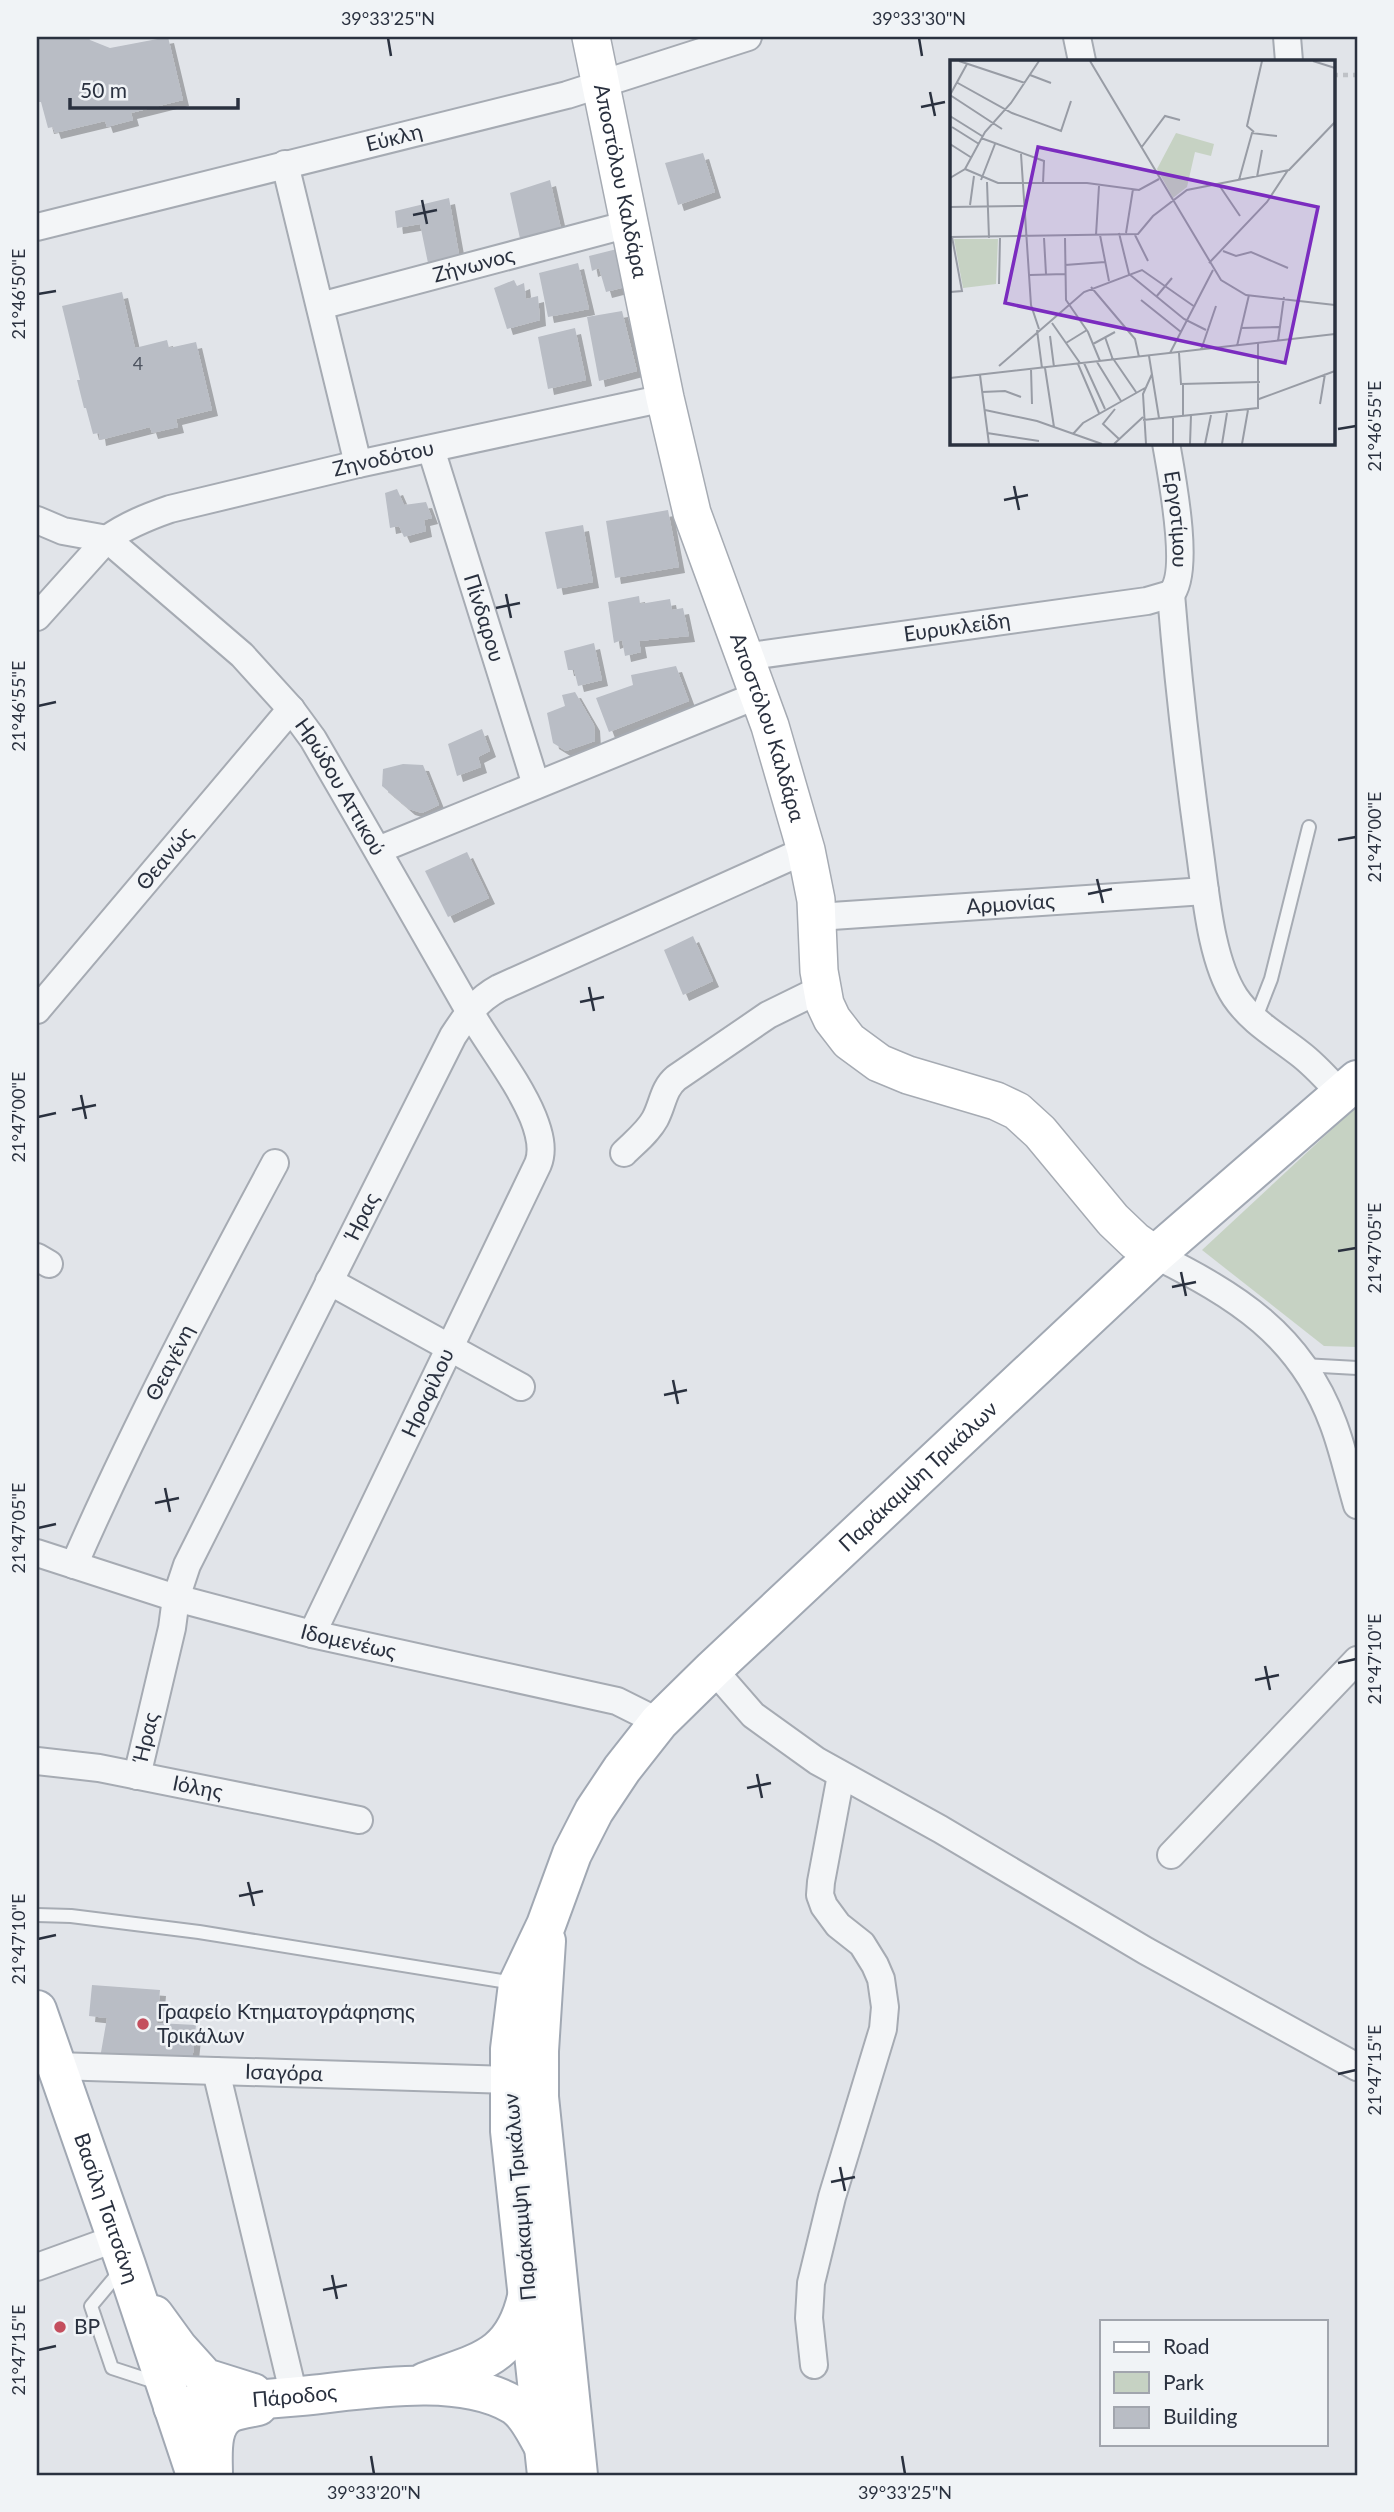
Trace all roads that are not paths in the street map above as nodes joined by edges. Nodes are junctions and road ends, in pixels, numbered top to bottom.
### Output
1 (590, 37) edge
2 (748, 37) edge
3 (1077, 37) edge
4 (1287, 37) edge
5 (1082, 60) edge
6 (1289, 60) edge
7 (600, 85) junction
8 (285, 164) junction
9 (629, 224) junction
10 (37, 227) edge
11 (320, 306) junction
12 (665, 398) junction
13 (1166, 444) edge
14 (431, 449) junction
15 (358, 464) junction
16 (37, 520) edge
17 (107, 539) junction
18 (1171, 594) junction
19 (37, 617) edge
20 (744, 657) junction
21 (758, 695) junction
22 (291, 709) junction
23 (536, 785) junction
24 (1310, 827) dead end
25 (378, 850) junction
26 (806, 850) junction
27 (1205, 891) junction
28 (817, 917) junction
29 (821, 989) junction
30 (37, 1010) edge
31 (470, 1011) junction
32 (1255, 1020) junction
33 (1349, 1087) edge
34 (541, 1151) joint
35 (624, 1153) dead end
36 (275, 1163) dead end
37 (1155, 1255) junction
38 (329, 1281) junction
39 (449, 1347) junction
40 (1303, 1365) junction
41 (1357, 1368) edge
42 (521, 1387) dead end
43 (1357, 1505) edge
44 (37, 1553) edge
45 (74, 1565) junction
46 (176, 1598) junction
47 (312, 1634) junction
48 (1357, 1660) edge
49 (713, 1668) junction
50 (659, 1722) junction
51 (37, 1761) edge
52 (841, 1775) junction
53 (137, 1776) junction
54 (359, 1820) dead end
55 (1171, 1855) dead end
56 (37, 1915) edge
57 (547, 1925) junction
58 (518, 1983) junction
59 (37, 2010) edge
60 (56, 2066) junction
61 (1357, 2067) edge
62 (216, 2071) junction
63 (510, 2080) junction
64 (121, 2251) junction
65 (37, 2267) edge
66 (527, 2295) junction
67 (814, 2365) dead end
68 (552, 2371) junction
69 (467, 2378) junction
70 (169, 2396) junction
71 (294, 2396) junction
72 (545, 2461) edge
73 (196, 2475) edge
74 (213, 2475) edge
75 (578, 2475) edge

1 - 7 street, Αποστόλου Καλδάρα
2 - 7 street, Εύκλη
3 - 5 street
4 - 6 street
7 - 8 street, Εύκλη
7 - 9 street, Αποστόλου Καλδάρα
8 - 10 street, Εύκλη
8 - 11 street
9 - 11 street, Ζήνωνος
9 - 12 street, Αποστόλου Καλδάρα
11 - 15 street
12 - 14 street, Ζηνοδότου
12 - 20 street, Αποστόλου Καλδάρα
13 - 18 street, Εργοτίμου
14 - 15 street, Ζηνοδότου
14 - 23 street, Πίνδαρου
15 - 17 street, Ζηνοδότου
16 - 17 street
17 - 19 street, Ζηνοδότου
17 - 22 street, Ηρώδου Αττικού
18 - 20 street, Ευρυκλείδη
18 - 27 street, Εργοτίμου
20 - 21 street, Αποστόλου Καλδάρα
21 - 23 street
21 - 26 street, Αποστόλου Καλδάρα
22 - 25 street, Ηρώδου Αττικού
22 - 30 street, Θεανώς
23 - 25 street
24 - 32 lane
25 - 31 street, Ηρώδου Αττικού
26 - 28 street, Αποστόλου Καλδάρα
26 - 31 street, Ήρας
27 - 28 street, Αρμονίας
27 - 32 street, Εργοτίμου
28 - 29 street, Αποστόλου Καλδάρα
29 - 35 street
29 - 37 street, Αποστόλου Καλδάρα
31 - 34 street, Ηρώδου Αττικού
31 - 38 street, Ήρας
32 - 33 street, Εργοτίμου
33 - 37 main road, Παράκαμψη Τρικάλων
34 - 39 street, Ηροφίλου
36 - 45 street, Θεαγένη
37 - 40 street
37 - 49 main road, Παράκαμψη Τρικάλων
38 - 39 street
38 - 46 street, Ήρας
39 - 42 street
39 - 47 street, Ηροφίλου
40 - 41 lane
40 - 43 street
44 - 45 street, Ιδομενέως
45 - 46 street, Ιδομενέως
46 - 47 street, Ιδομενέως
46 - 53 street, Ήρας
47 - 50 street, Ιδομενέως
48 - 55 street
49 - 50 main road, Παράκαμψη Τρικάλων
49 - 52 street
50 - 57 main road, Παράκαμψη Τρικάλων
51 - 53 street, Ιόλης
52 - 61 street
52 - 67 street
53 - 54 street, Ιόλης
56 - 58 lane
57 - 58 main road, Παράκαμψη Τρικάλων
57 - 68 main road, Παράκαμψη Τρικάλων
58 - 63 main road, Παράκαμψη Τρικάλων
59 - 60 main road, Βασίλη Τσιτσάνη
60 - 62 street, Ισαγόρα
60 - 64 main road, Βασίλη Τσιτσάνη
62 - 63 street, Ισαγόρα
62 - 71 street
63 - 66 main road, Παράκαμψη Τρικάλων
64 - 65 street
64 - 70 main road, Βασίλη Τσιτσάνη
64 - 71 main road
66 - 68 main road, Παράκαμψη Τρικάλων
66 - 69 main road
68 - 69 main road
68 - 72 main road, Παράκαμψη Τρικάλων
68 - 75 main road, Παράκαμψη Τρικάλων
69 - 71 main road, Πάροδος
69 - 72 main road
70 - 71 main road, Πάροδος
70 - 73 main road, Βασίλη Τσιτσάνη
71 - 74 main road

